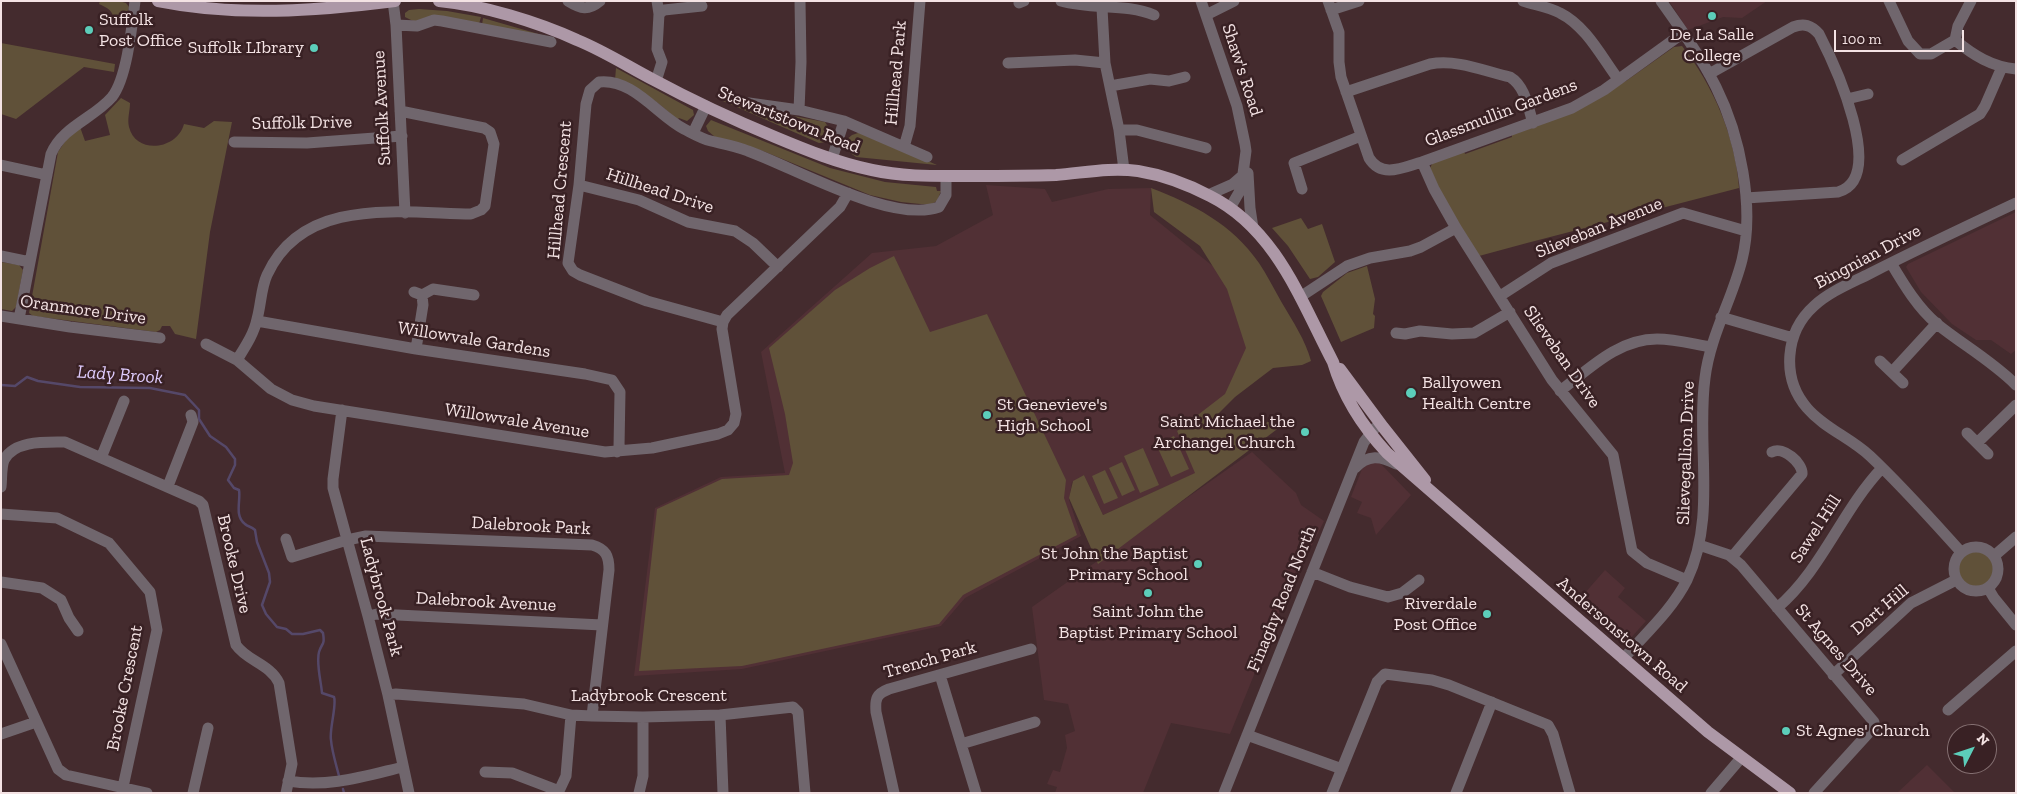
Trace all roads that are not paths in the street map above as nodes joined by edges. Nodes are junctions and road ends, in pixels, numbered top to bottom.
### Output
1 (135, 1) edge
2 (158, 1) edge
3 (394, 1) edge
4 (439, 1) edge
5 (568, 1) edge
6 (600, 1) edge
7 (657, 1) edge
8 (800, 1) edge
9 (920, 1) edge
10 (1061, 1) edge
11 (1201, 1) edge
12 (1234, 1) edge
13 (1359, 1) edge
14 (1523, 1) edge
15 (1661, 1) edge
16 (1889, 1) edge
17 (1971, 1) edge
18 (354, 4) edge
19 (478, 4) edge
20 (702, 6) dead end
21 (1330, 6) edge
22 (1102, 8) junction
23 (659, 14) junction
24 (1154, 15) dead end
25 (1206, 16) junction
26 (396, 25) junction
27 (1682, 33) junction
28 (1955, 40) junction
29 (551, 42) dead end
30 (1008, 63) dead end
31 (1105, 63) junction
32 (2002, 67) junction
33 (2016, 69) edge
34 (1709, 74) junction
35 (1185, 77) dead end
36 (1618, 79) junction
37 (656, 81) junction
38 (1110, 86) junction
39 (1346, 92) junction
40 (1868, 94) dead end
41 (1848, 99) junction
42 (749, 103) dead end
43 (706, 106) junction
44 (799, 110) junction
45 (400, 111) junction
46 (844, 121) junction
47 (1533, 123) junction
48 (1119, 130) junction
49 (693, 133) junction
50 (402, 136) junction
51 (1361, 136) junction
52 (234, 142) dead end
53 (904, 147) junction
54 (1206, 148) dead end
55 (1246, 152) junction
56 (927, 157) dead end
57 (832, 159) junction
58 (1902, 160) dead end
59 (1422, 162) junction
60 (1, 165) edge
61 (1124, 170) junction
62 (47, 175) junction
63 (946, 176) junction
64 (1241, 177) junction
65 (579, 185) junction
66 (1302, 188) dead end
67 (848, 192) junction
68 (1208, 195) junction
69 (1746, 198) junction
70 (2016, 203) edge
71 (1230, 208) junction
72 (405, 213) junction
73 (1253, 228) junction
74 (1456, 228) junction
75 (1746, 231) junction
76 (1, 256) edge
77 (30, 262) junction
78 (1891, 263) junction
79 (778, 267) junction
80 (474, 295) dead end
81 (1500, 296) junction
82 (1300, 297) junction
83 (1510, 312) junction
84 (1, 316) edge
85 (1721, 317) junction
86 (20, 319) junction
87 (257, 321) junction
88 (723, 322) junction
89 (1937, 323) junction
90 (1396, 333) dead end
91 (160, 338) dead end
92 (1793, 338) junction
93 (206, 344) dead end
94 (1711, 347) junction
95 (416, 349) junction
96 (237, 360) junction
97 (1880, 361) dead end
98 (1333, 362) junction
99 (1892, 372) junction
100 (1903, 383) dead end
101 (2016, 385) edge
102 (1560, 391) junction
103 (124, 401) dead end
104 (2016, 405) edge
105 (342, 410) junction
106 (191, 415) dead end
107 (1380, 424) junction
108 (1967, 433) dead end
109 (1370, 434) junction
110 (1977, 443) junction
111 (617, 452) junction
112 (1772, 452) dead end
113 (1988, 454) dead end
114 (101, 458) junction
115 (1402, 467) junction
116 (1882, 468) junction
117 (1352, 472) junction
118 (168, 486) junction
119 (1, 487) edge
120 (1436, 496) junction
121 (1, 514) edge
122 (2016, 536) edge
123 (286, 540) dead end
124 (347, 540) junction
125 (1699, 544) junction
126 (1961, 552) junction
127 (1994, 556) junction
128 (1732, 557) junction
129 (1312, 572) junction
130 (1419, 580) dead end
131 (1687, 580) junction
132 (1956, 580) junction
133 (1, 582) edge
134 (1988, 588) junction
135 (1776, 608) junction
136 (368, 616) junction
137 (2016, 624) edge
138 (602, 625) junction
139 (78, 631) dead end
140 (1031, 649) dead end
141 (3, 651) edge
142 (2016, 651) edge
143 (1623, 659) junction
144 (940, 675) junction
145 (1834, 675) junction
146 (388, 695) junction
147 (1492, 702) junction
148 (1948, 710) dead end
149 (572, 715) junction
150 (720, 715) junction
151 (592, 716) junction
152 (643, 717) junction
153 (36, 722) junction
154 (1035, 722) dead end
155 (208, 728) dead end
156 (1, 734) edge
157 (1247, 734) junction
158 (961, 744) junction
159 (1741, 758) junction
160 (403, 768) junction
161 (1342, 769) junction
162 (485, 772) dead end
163 (122, 787) junction
164 (287, 787) edge
165 (336, 788) edge
166 (559, 792) edge
167 (147, 793) edge
168 (193, 793) edge
169 (409, 793) edge
170 (639, 793) edge
171 (723, 793) edge
172 (805, 793) edge
173 (894, 793) edge
174 (976, 793) edge
175 (1224, 793) edge
176 (1332, 793) edge
177 (1456, 793) edge
178 (1570, 793) edge
179 (1711, 793) edge
180 (1790, 793) edge
181 (1814, 793) edge

1 - 62 street
2 - 18 main road
3 - 18 main road
3 - 26 street, Suffolk Avenue
4 - 19 main road, Stewartstown Road
5 - 6 street
7 - 23 street
8 - 44 street
9 - 53 street, Hillhead Park
10 - 22 street
11 - 25 street, Shaw's Road
12 - 25 street
13 - 21 street
14 - 36 street
15 - 27 street, Slievegallion Drive
16 - 28 street
17 - 28 street
19 - 37 main road, Stewartstown Road
20 - 23 street
21 - 39 street
22 - 24 street
22 - 31 street
23 - 37 street
25 - 55 street, Shaw's Road
26 - 29 street
26 - 45 street, Suffolk Avenue
27 - 34 street, Slievegallion Drive
27 - 36 street, Glassmullin Gardens
28 - 32 street
30 - 31 street
31 - 38 street
32 - 33 street
32 - 58 street
34 - 41 street
34 - 69 street, Slievegallion Drive
35 - 38 street
36 - 47 street, Glassmullin Gardens
37 - 43 main road, Stewartstown Road
38 - 48 street
39 - 47 street
39 - 51 street
40 - 41 street
41 - 69 street
42 - 44 street
43 - 49 street
43 - 57 main road, Stewartstown Road
44 - 46 street
45 - 50 street, Suffolk Avenue
45 - 72 street
46 - 53 street
46 - 57 street
47 - 59 street, Glassmullin Gardens
48 - 54 street
48 - 61 street
49 - 65 street, Hillhead Crescent
49 - 67 street, Hillhead Crescent
50 - 52 street, Suffolk Drive
50 - 72 street, Suffolk Avenue
51 - 59 street, Glassmullin Gardens
51 - 66 street
53 - 56 street
55 - 64 street, Shaw's Road
55 - 73 street, Shaw's Road
57 - 63 main road, Stewartstown Road
59 - 74 street, Slieveban Drive
60 - 62 street
61 - 63 main road, Stewartstown Road
61 - 68 main road, Stewartstown Road
62 - 77 street
63 - 67 street, Hillhead Crescent
64 - 68 street
64 - 71 street, Shaw's Road
65 - 79 street, Hillhead Drive
65 - 88 street, Hillhead Crescent
67 - 79 street
68 - 71 main road, Stewartstown Road
69 - 75 street, Slievegallion Drive
70 - 78 street, Bingnian Drive
71 - 73 main road, Andersonstown Road
72 - 87 street
73 - 82 main road, Andersonstown Road
74 - 81 street, Slieveban Drive
74 - 82 street
75 - 81 street, Slieveban Avenue
75 - 85 street, Slievegallion Drive
76 - 77 street
77 - 86 street
78 - 89 street
78 - 92 street, Bingnian Drive
79 - 88 street
80 - 95 street
81 - 83 street, Slieveban Drive
82 - 98 main road, Andersonstown Road
83 - 90 street
83 - 102 street, Slieveban Drive
84 - 86 street, Oranmore Drive
85 - 92 street
85 - 94 street, Slievegallion Drive
86 - 91 street, Oranmore Drive
87 - 95 street, Willowvale Gardens
87 - 96 street
88 - 111 street, Willowvale Avenue
89 - 99 street
89 - 101 street
92 - 116 street, Bingnian Drive
93 - 96 street, Willowvale Avenue
94 - 102 street
94 - 125 street, Slievegallion Drive
95 - 111 street, Willowvale Gardens
96 - 105 street, Willowvale Avenue
97 - 99 street
98 - 107 main road, Andersonstown Road
98 - 109 main road, Andersonstown Road
99 - 100 street
102 - 131 street, Slieveban Drive
103 - 114 street
104 - 110 street
105 - 111 street, Willowvale Avenue
105 - 124 street, Ladybrook Park
106 - 118 street
107 - 109 street, Finaghy Road North
107 - 120 main road, Andersonstown Road
108 - 110 street
109 - 115 main road, Andersonstown Road
109 - 117 street, Finaghy Road North
110 - 113 street
112 - 128 street
114 - 118 street, Brooke Drive
114 - 119 street, Brooke Drive
115 - 117 street
115 - 120 main road, Andersonstown Road
116 - 126 street, Bingnian Drive
116 - 135 street, Sawel Hill
117 - 129 street, Finaghy Road North
118 - 164 street, Brooke Drive
120 - 143 main road, Andersonstown Road
121 - 163 street, Brooke Crescent
122 - 127 street
123 - 124 street
124 - 136 street, Ladybrook Park
124 - 138 street, Dalebrook Park
125 - 128 street, St Agnes Drive
125 - 131 street, Slievegallion Drive
126 - 127 street
126 - 132 street
127 - 134 street
128 - 135 street, St Agnes Drive
129 - 130 street
129 - 157 street, Finaghy Road North
131 - 143 street, Slievegallion Drive
132 - 134 street
132 - 145 street, Dart Hill
133 - 139 street
134 - 137 street
135 - 145 street, St Agnes Drive
136 - 138 street, Dalebrook Avenue
136 - 146 street, Ladybrook Park
138 - 151 street, Dalebrook Park
140 - 144 street, Trench Park
141 - 153 street
142 - 148 street
143 - 159 main road, Andersonstown Road
144 - 158 street
144 - 173 street, Trench Park
145 - 181 street, St Agnes Drive
146 - 149 street, Ladybrook Crescent
146 - 160 street, Ladybrook Park
147 - 161 street
147 - 177 street
147 - 178 street
149 - 151 street, Ladybrook Crescent
149 - 166 street
150 - 152 street, Ladybrook Crescent
150 - 171 street
150 - 172 street, Ladybrook Crescent
151 - 152 street, Ladybrook Crescent
152 - 170 street
153 - 156 street
153 - 163 street
154 - 158 street
155 - 168 street
157 - 161 street
157 - 175 street, Finaghy Road North
158 - 174 street
159 - 179 street
159 - 180 main road, Andersonstown Road
160 - 165 street
160 - 169 street, Ladybrook Park
161 - 176 street
162 - 166 street
163 - 167 street
164 - 165 street

